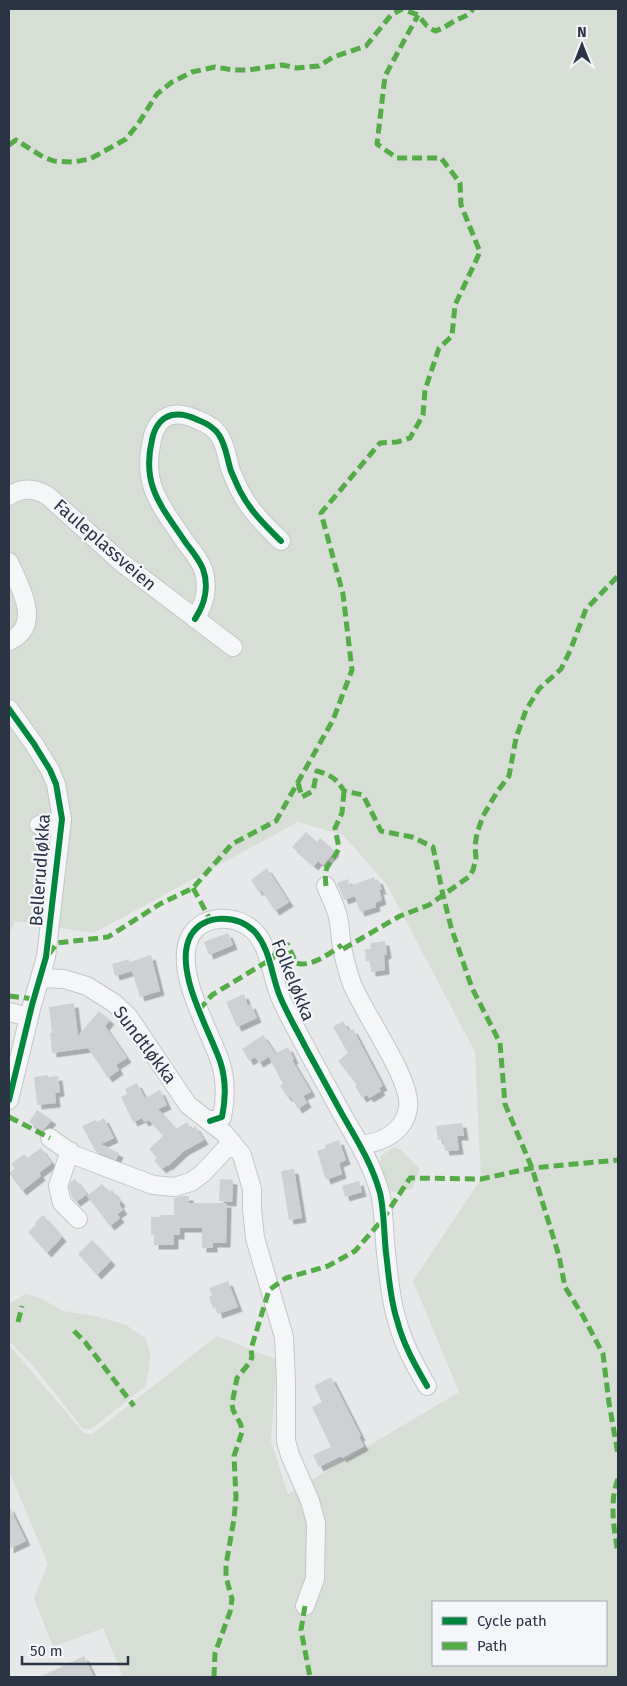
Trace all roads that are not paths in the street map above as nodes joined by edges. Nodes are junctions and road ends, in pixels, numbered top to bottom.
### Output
1 (9, 496) edge
2 (281, 541) dead end
3 (9, 562) edge
4 (194, 619) junction
5 (9, 641) edge
6 (232, 647) dead end
7 (9, 709) edge
8 (61, 823) junction
9 (39, 825) dead end
10 (326, 886) dead end
11 (41, 978) junction
12 (9, 1012) edge
13 (29, 1017) junction
14 (9, 1100) edge
15 (210, 1121) junction
16 (50, 1138) dead end
17 (232, 1142) junction
18 (361, 1145) junction
19 (70, 1152) junction
20 (78, 1219) dead end
21 (427, 1386) dead end
22 (305, 1606) dead end

1 - 4 street, Fauleplassveien
2 - 4 street
3 - 5 street
4 - 6 street, Fauleplassveien
7 - 8 street, Bellerudløkka
8 - 9 street, Bellerudløkka
8 - 11 street, Bellerudløkka
10 - 18 street
11 - 13 street, Bellerudløkka
11 - 15 street, Sundtløkka
12 - 13 street
13 - 14 street, Bellerudløkka
15 - 17 street, Sundtløkka
15 - 18 street, Folkeløkka
16 - 19 street
17 - 19 street
17 - 22 street, Sundtløkka
18 - 21 street, Folkeløkka
19 - 20 street

